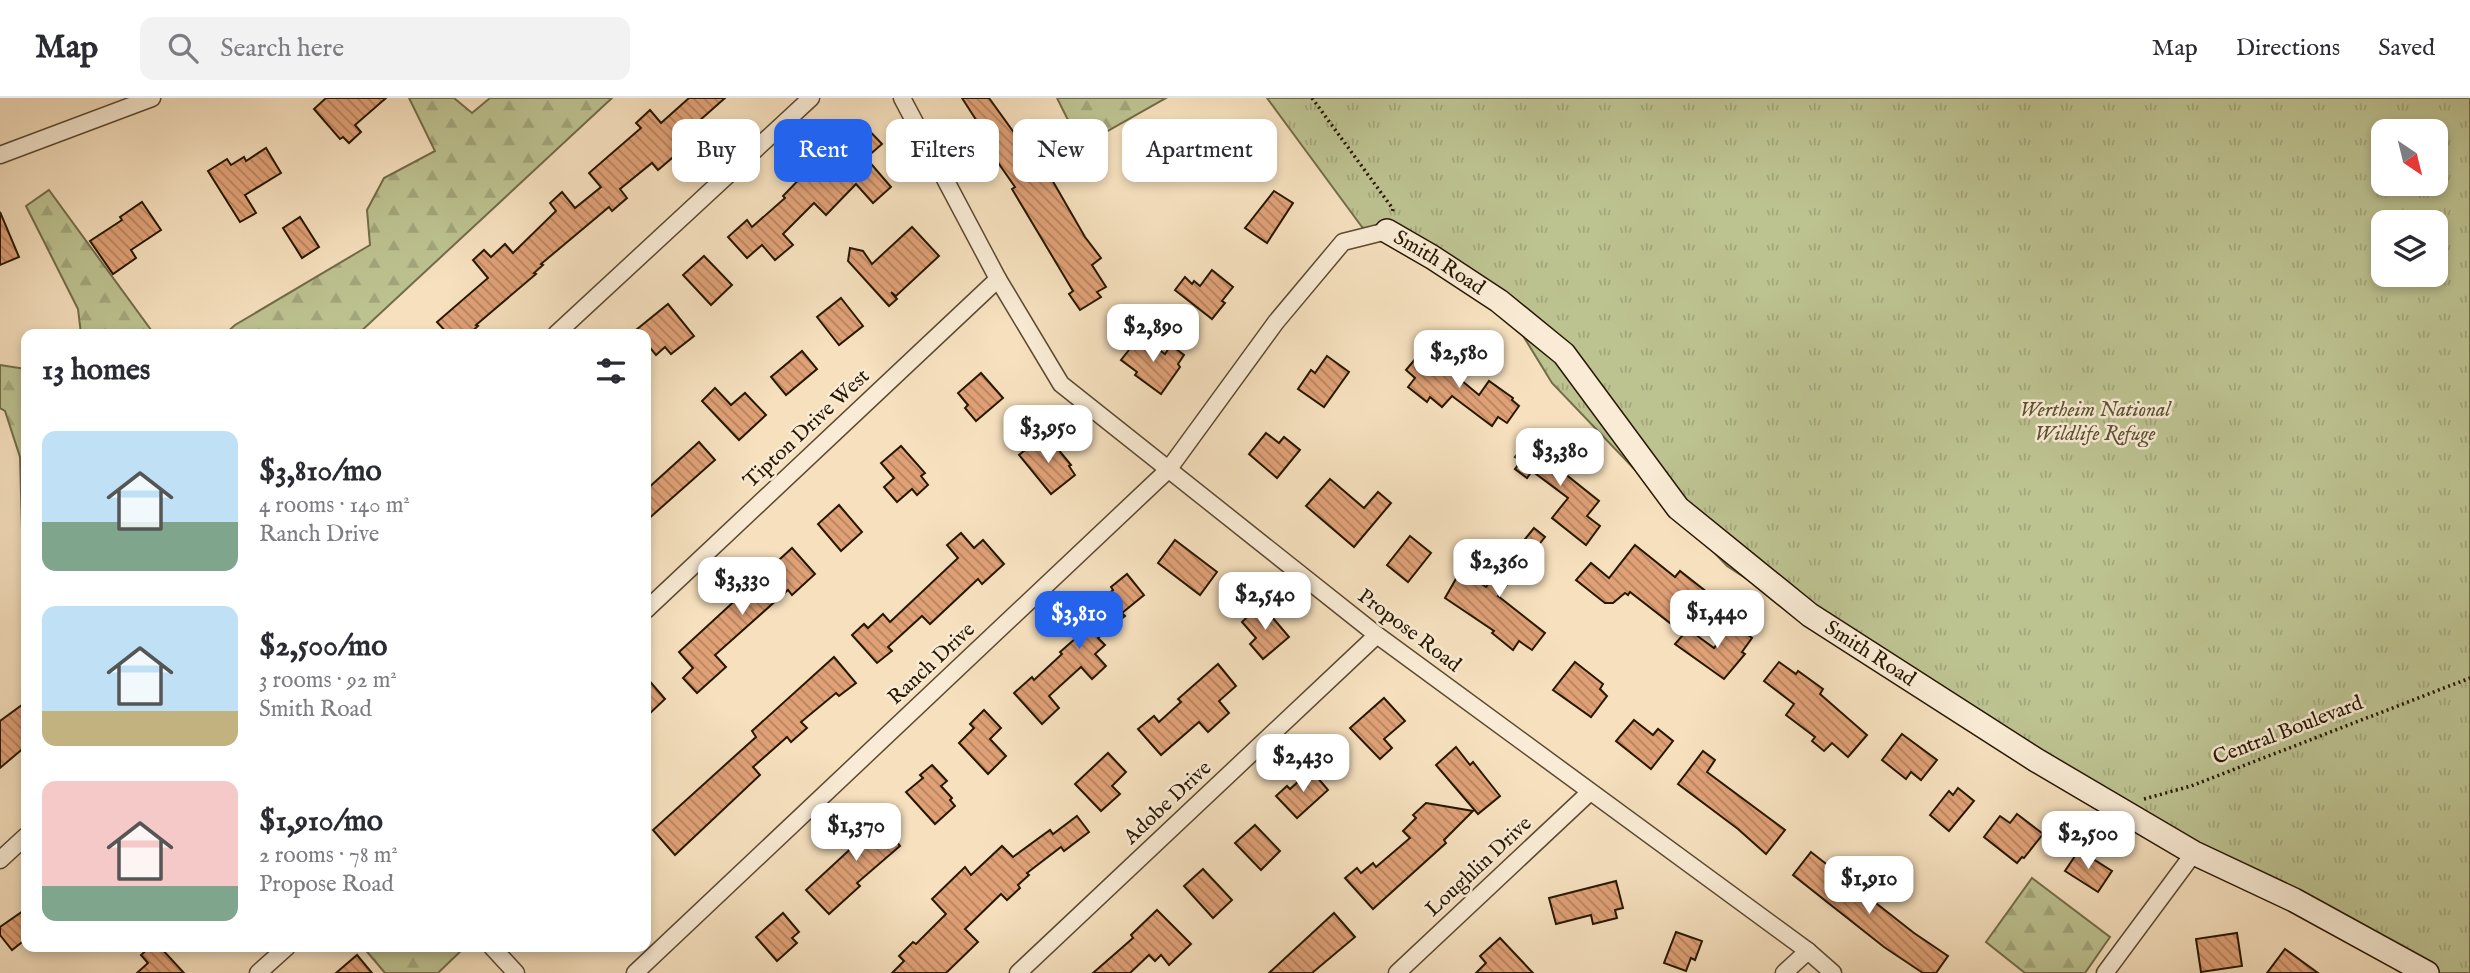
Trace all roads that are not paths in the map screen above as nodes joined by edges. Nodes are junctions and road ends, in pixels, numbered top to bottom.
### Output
1 (152, 98) edge
2 (811, 98) edge
3 (902, 98) edge
4 (0, 155) edge
5 (1387, 231) joint
6 (998, 279) junction
7 (561, 329) edge
8 (1168, 470) junction
9 (651, 605) edge
10 (1377, 635) junction
11 (1590, 792) junction
12 (21, 841) edge
13 (2194, 853) junction
14 (0, 860) edge
15 (1808, 951) junction
16 (281, 952) edge
17 (497, 952) edge
18 (258, 973) edge
19 (516, 973) edge
20 (635, 973) edge
21 (1018, 973) edge
22 (1397, 973) edge
23 (1784, 973) edge
24 (1833, 973) edge
25 (2105, 973) edge
26 (2427, 973) edge

1 - 4 street
2 - 7 street
3 - 6 street, Propose Road
5 - 8 street, Ranch Drive
5 - 13 street, Smith Road
6 - 8 street, Propose Road
6 - 9 street, Tipton Drive West
8 - 10 street, Propose Road
8 - 20 street, Ranch Drive
10 - 11 street, Propose Road
10 - 21 street, Adobe Drive
11 - 15 street, Propose Road
11 - 22 street, Loughlin Drive
12 - 14 street
13 - 25 street
13 - 26 street, Smith Road
15 - 23 street
15 - 24 street, Propose Road
16 - 18 street
17 - 19 street

